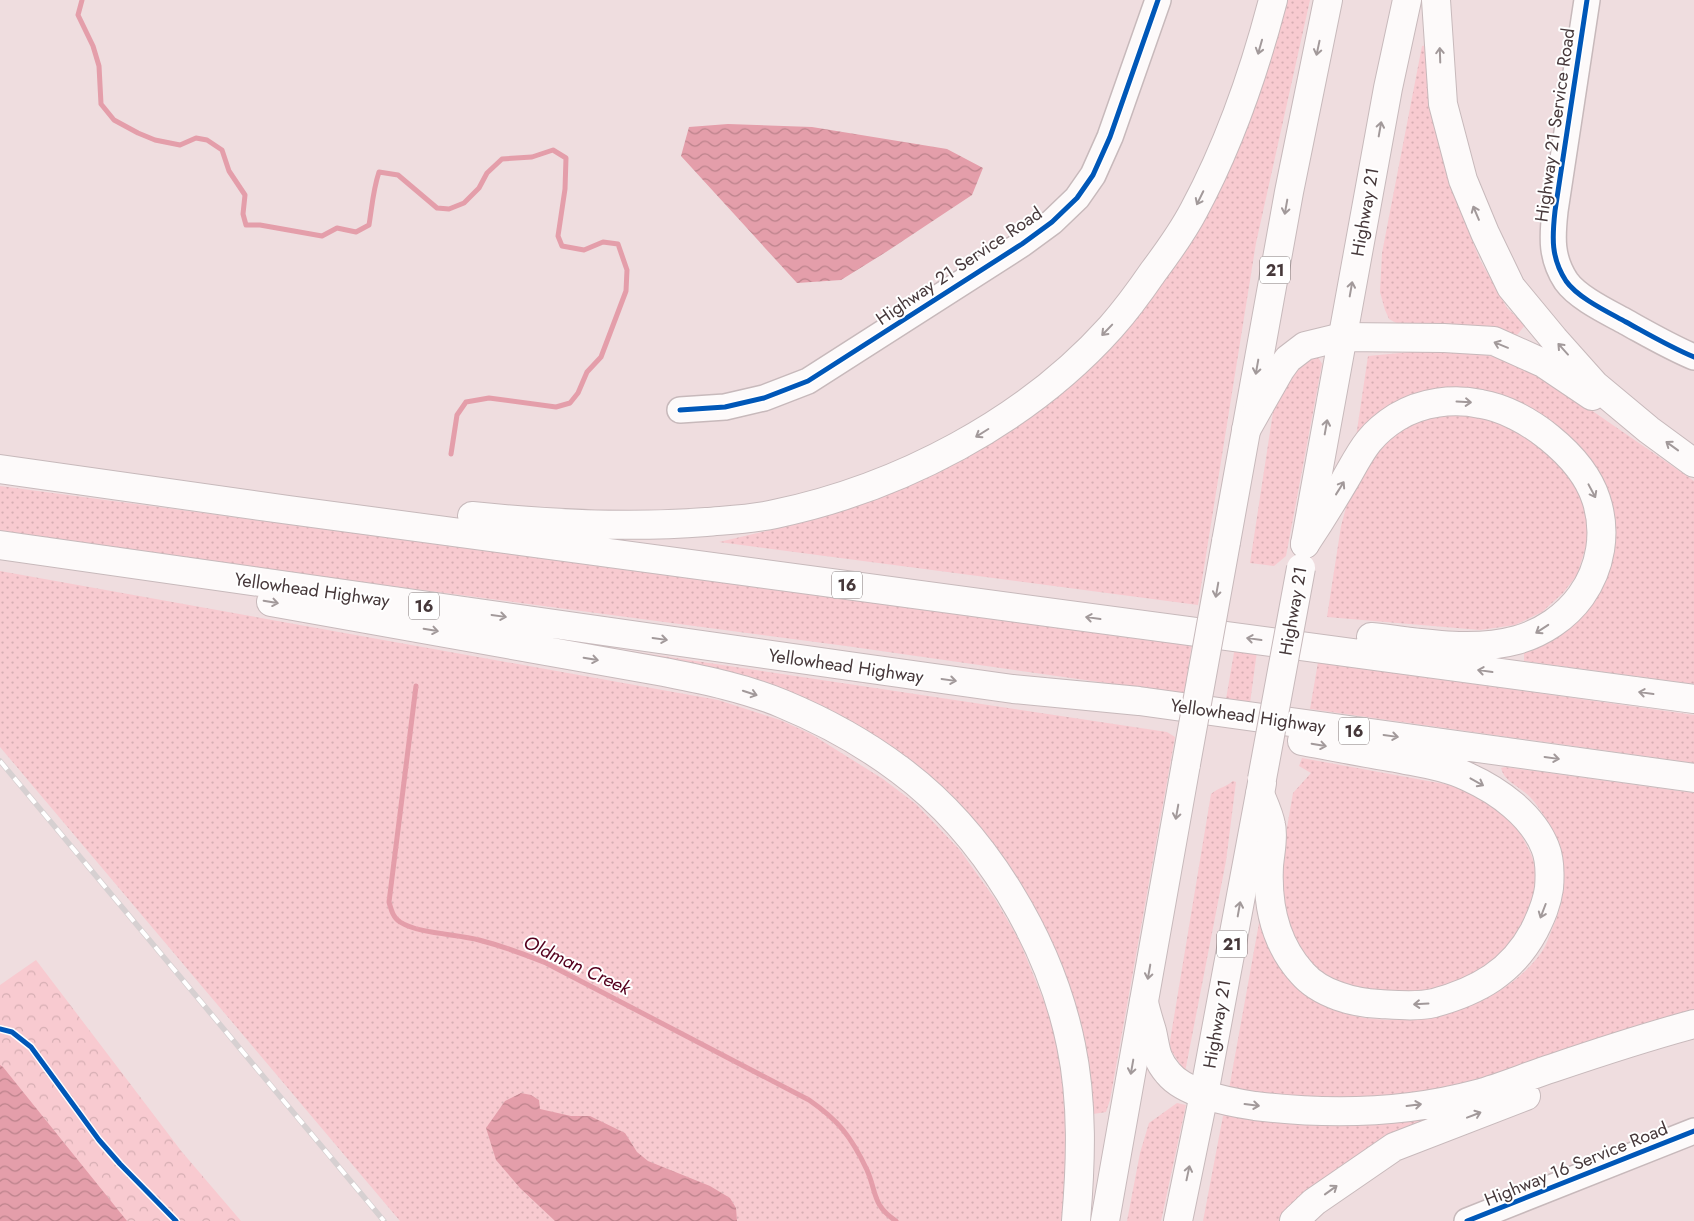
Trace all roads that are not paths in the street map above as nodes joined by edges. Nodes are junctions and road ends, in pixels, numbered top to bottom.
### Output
1 (1158, 0) edge
2 (1273, 0) edge
3 (1328, 0) edge
4 (1406, 0) edge
5 (1436, 0) edge
6 (1587, 0) edge
7 (1342, 337) junction
8 (1694, 357) edge
9 (680, 410) dead end
10 (1246, 430) junction
11 (1649, 430) junction
12 (1694, 462) edge
13 (0, 469) edge
14 (289, 510) junction
15 (0, 547) edge
16 (1303, 556) junction
17 (1326, 649) junction
18 (1013, 689) junction
19 (1694, 699) edge
20 (1694, 778) edge
21 (1261, 786) junction
22 (1144, 1002) junction
23 (1694, 1026) edge
24 (1204, 1094) junction
25 (1694, 1131) edge
26 (1076, 1221) edge
27 (1105, 1221) edge
28 (1178, 1221) edge
29 (1294, 1221) edge
30 (1467, 1221) edge

1 - 9 street, Highway 21 Service Road
2 -> 14 main road
3 -> 10 main road, 21
7 -> 4 main road, Highway 21 / 21
11 -> 5 main road
6 - 8 street, Highway 21 Service Road
7 - 10 main road
11 -> 7 main road
16 -> 7 main road, Highway 21 / 21
10 -> 22 main road, 21, bridge
12 -> 11 main road
13 - 14 main road, 16
17 -> 14 main road, 16
15 -> 18 main road, Yellowhead Highway / 16
15 -> 26 main road
16 -> 17 main road
16 - 21 main road, Highway 21 / 21, bridge
19 -> 17 main road, 16
18 -> 20 main road, Yellowhead Highway / 16
18 -> 21 main road
24 -> 21 main road, Highway 21 / 21
22 - 24 main road
22 -> 27 main road, 21
24 -> 23 main road
29 -> 23 main road
28 -> 24 main road, Highway 21 / 21
25 - 30 street, Highway 16 Service Road

